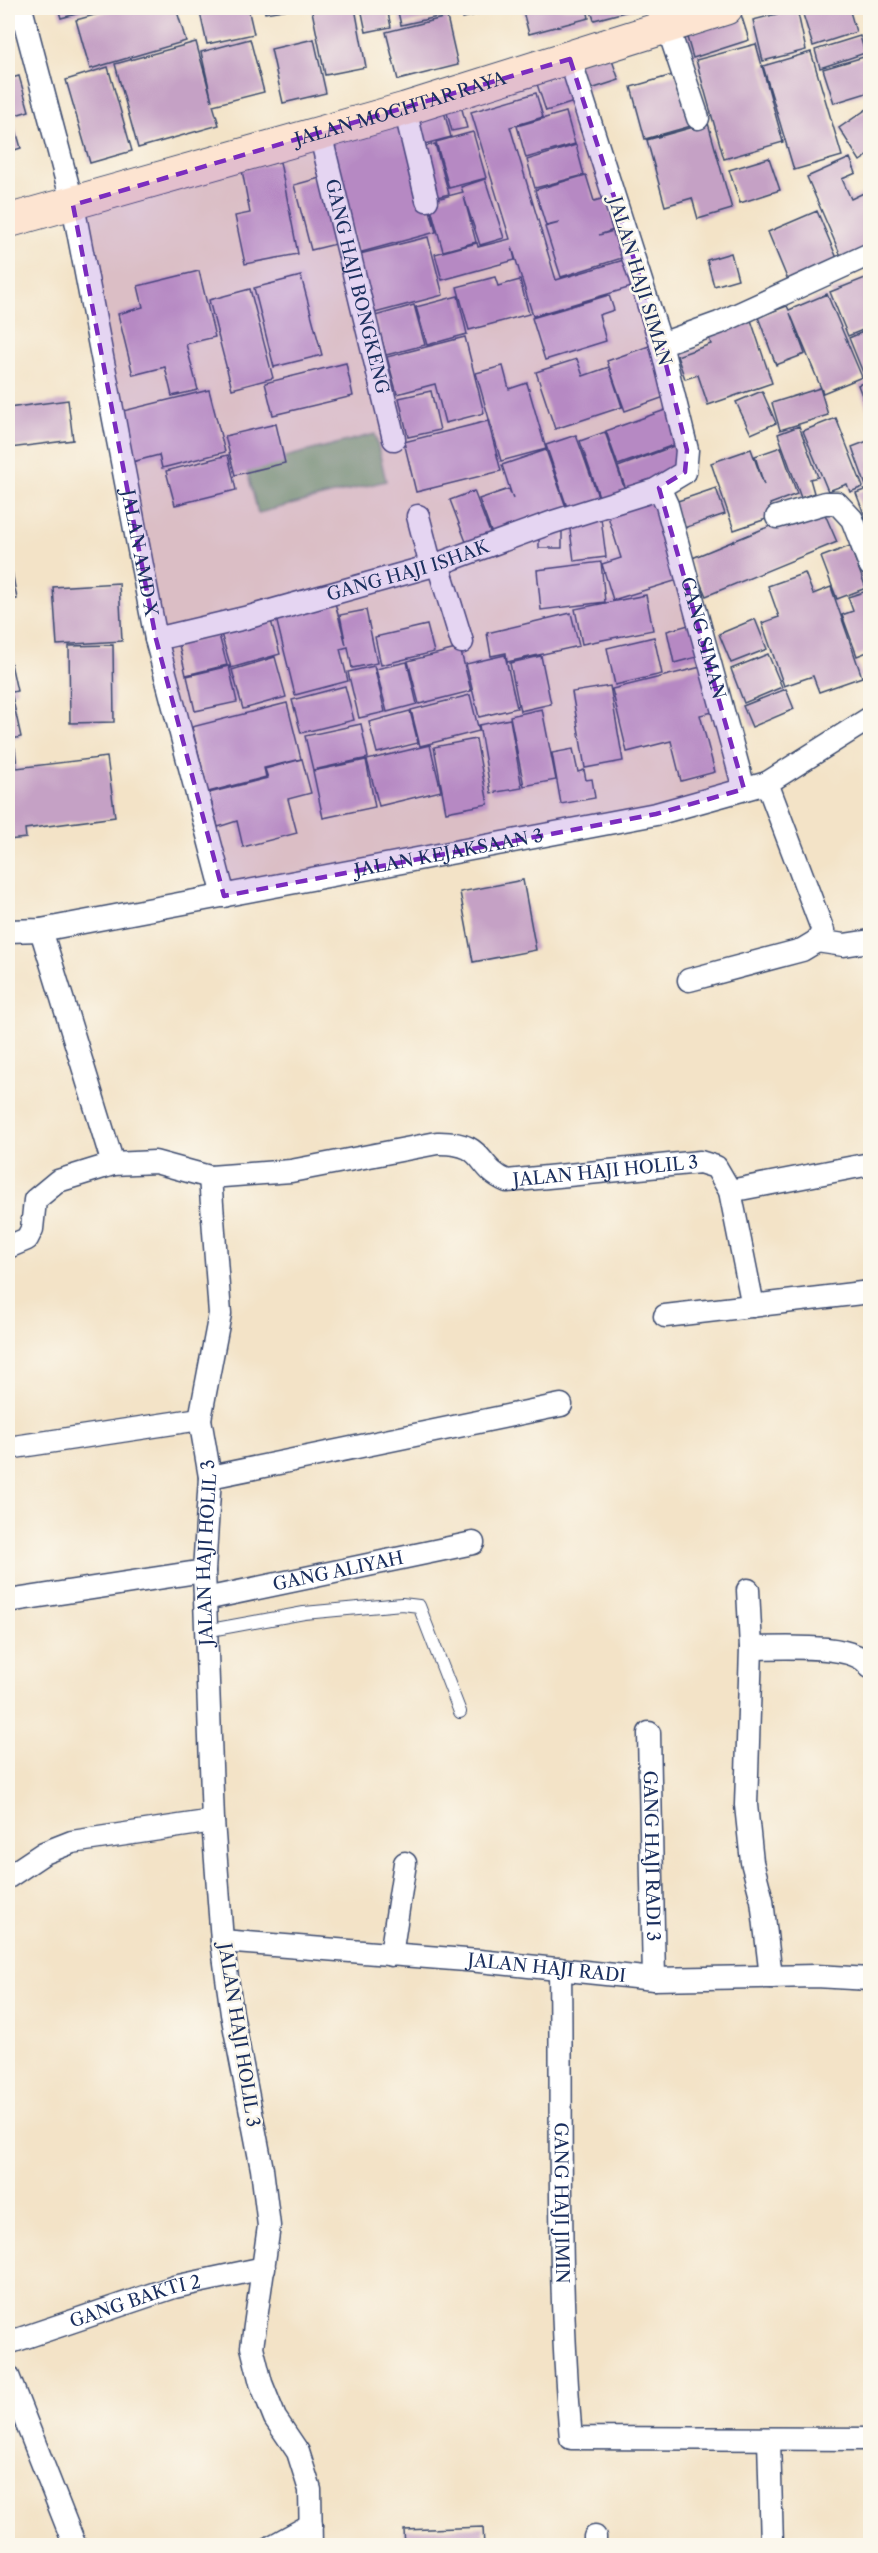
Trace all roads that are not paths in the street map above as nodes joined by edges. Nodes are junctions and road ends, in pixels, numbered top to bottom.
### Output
1 (21, 8) edge
2 (719, 8) edge
3 (667, 26) junction
4 (570, 59) junction
5 (405, 109) junction
6 (698, 118) dead end
7 (320, 133) junction
8 (427, 200) dead end
9 (73, 205) junction
10 (8, 221) edge
11 (870, 254) edge
12 (661, 344) junction
13 (394, 439) dead end
14 (655, 490) junction
15 (418, 516) dead end
16 (777, 517) dead end
17 (435, 565) junction
18 (870, 565) edge
19 (156, 639) junction
20 (462, 642) dead end
21 (870, 718) edge
22 (767, 783) junction
23 (744, 789) junction
24 (224, 897) junction
25 (8, 930) edge
26 (41, 930) junction
27 (817, 941) junction
28 (870, 941) edge
29 (689, 980) dead end
30 (113, 1164) junction
31 (870, 1164) edge
32 (210, 1177) junction
33 (730, 1191) junction
34 (8, 1246) edge
35 (870, 1292) edge
36 (753, 1306) junction
37 (665, 1316) dead end
38 (561, 1405) dead end
39 (200, 1419) junction
40 (8, 1448) edge
41 (210, 1477) junction
42 (472, 1543) dead end
43 (204, 1570) junction
44 (748, 1590) dead end
45 (205, 1599) junction
46 (8, 1601) edge
47 (205, 1630) junction
48 (751, 1648) junction
49 (870, 1667) edge
50 (460, 1712) dead end
51 (649, 1733) dead end
52 (213, 1821) junction
53 (405, 1863) dead end
54 (8, 1877) edge
55 (222, 1941) junction
56 (391, 1954) junction
57 (560, 1969) junction
58 (771, 1977) junction
59 (654, 1979) junction
60 (870, 1979) edge
61 (264, 2268) junction
62 (8, 2343) edge
63 (8, 2376) edge
64 (870, 2439) edge
65 (769, 2440) junction
66 (311, 2535) edge
67 (75, 2546) edge
68 (273, 2546) edge
69 (772, 2546) edge

1 - 9 street, JALAN AMD X
2 - 3 street, JALAN MOCHTAR RAYA
3 - 4 street, JALAN MOCHTAR RAYA
3 - 6 street
4 - 5 street, JALAN MOCHTAR RAYA
4 - 12 street, JALAN HAJI SIMAN
5 - 7 street, JALAN MOCHTAR RAYA
5 - 8 street
7 - 9 street, JALAN MOCHTAR RAYA
7 - 13 street, GANG HAJI BONGKENG
9 - 10 street, JALAN MOCHTAR RAYA
9 - 19 street, JALAN AMD X
11 - 12 street
12 - 14 street, JALAN HAJI SIMAN
14 - 17 street, GANG HAJI ISHAK
14 - 23 street, GANG SIMAN
15 - 17 street
16 - 18 street
17 - 19 street, GANG HAJI ISHAK
17 - 20 street
19 - 24 street, JALAN AMD X
21 - 22 street, JALAN KEJAKSAAN 3
22 - 23 street, JALAN KEJAKSAAN 3
22 - 27 street
23 - 24 street, JALAN KEJAKSAAN 3
24 - 26 street, JALAN KEJAKSAAN 3
25 - 26 street, JALAN KEJAKSAAN 3
26 - 30 street
27 - 28 street
27 - 29 street
30 - 32 street
30 - 34 street
31 - 33 street
32 - 33 street, JALAN HAJI HOLIL 3
32 - 39 street, JALAN HAJI HOLIL 3
33 - 36 street, JALAN HAJI HOLIL 3
35 - 36 street
36 - 37 street
38 - 41 street
39 - 40 street
39 - 41 street, JALAN HAJI HOLIL 3
41 - 43 street, JALAN HAJI HOLIL 3
42 - 45 street, GANG ALIYAH
43 - 45 street, JALAN HAJI HOLIL 3
43 - 46 street
44 - 48 street
45 - 47 street, JALAN HAJI HOLIL 3
47 - 50 lane
47 - 52 street, JALAN HAJI HOLIL 3
48 - 49 street
48 - 58 street
51 - 59 street, GANG HAJI RADI 3
52 - 54 street
52 - 55 street, JALAN HAJI HOLIL 3
53 - 56 street
55 - 56 street, JALAN HAJI RADI
55 - 61 street, JALAN HAJI HOLIL 3
56 - 57 street, JALAN HAJI RADI
57 - 59 street, JALAN HAJI RADI
57 - 65 street, GANG HAJI JIMIN
58 - 59 street, JALAN HAJI RADI
58 - 60 street, JALAN HAJI RADI
61 - 62 street, GANG BAKTI 2
61 - 66 street, JALAN HAJI HOLIL 3
63 - 67 street
64 - 65 street
65 - 69 street
66 - 68 street

